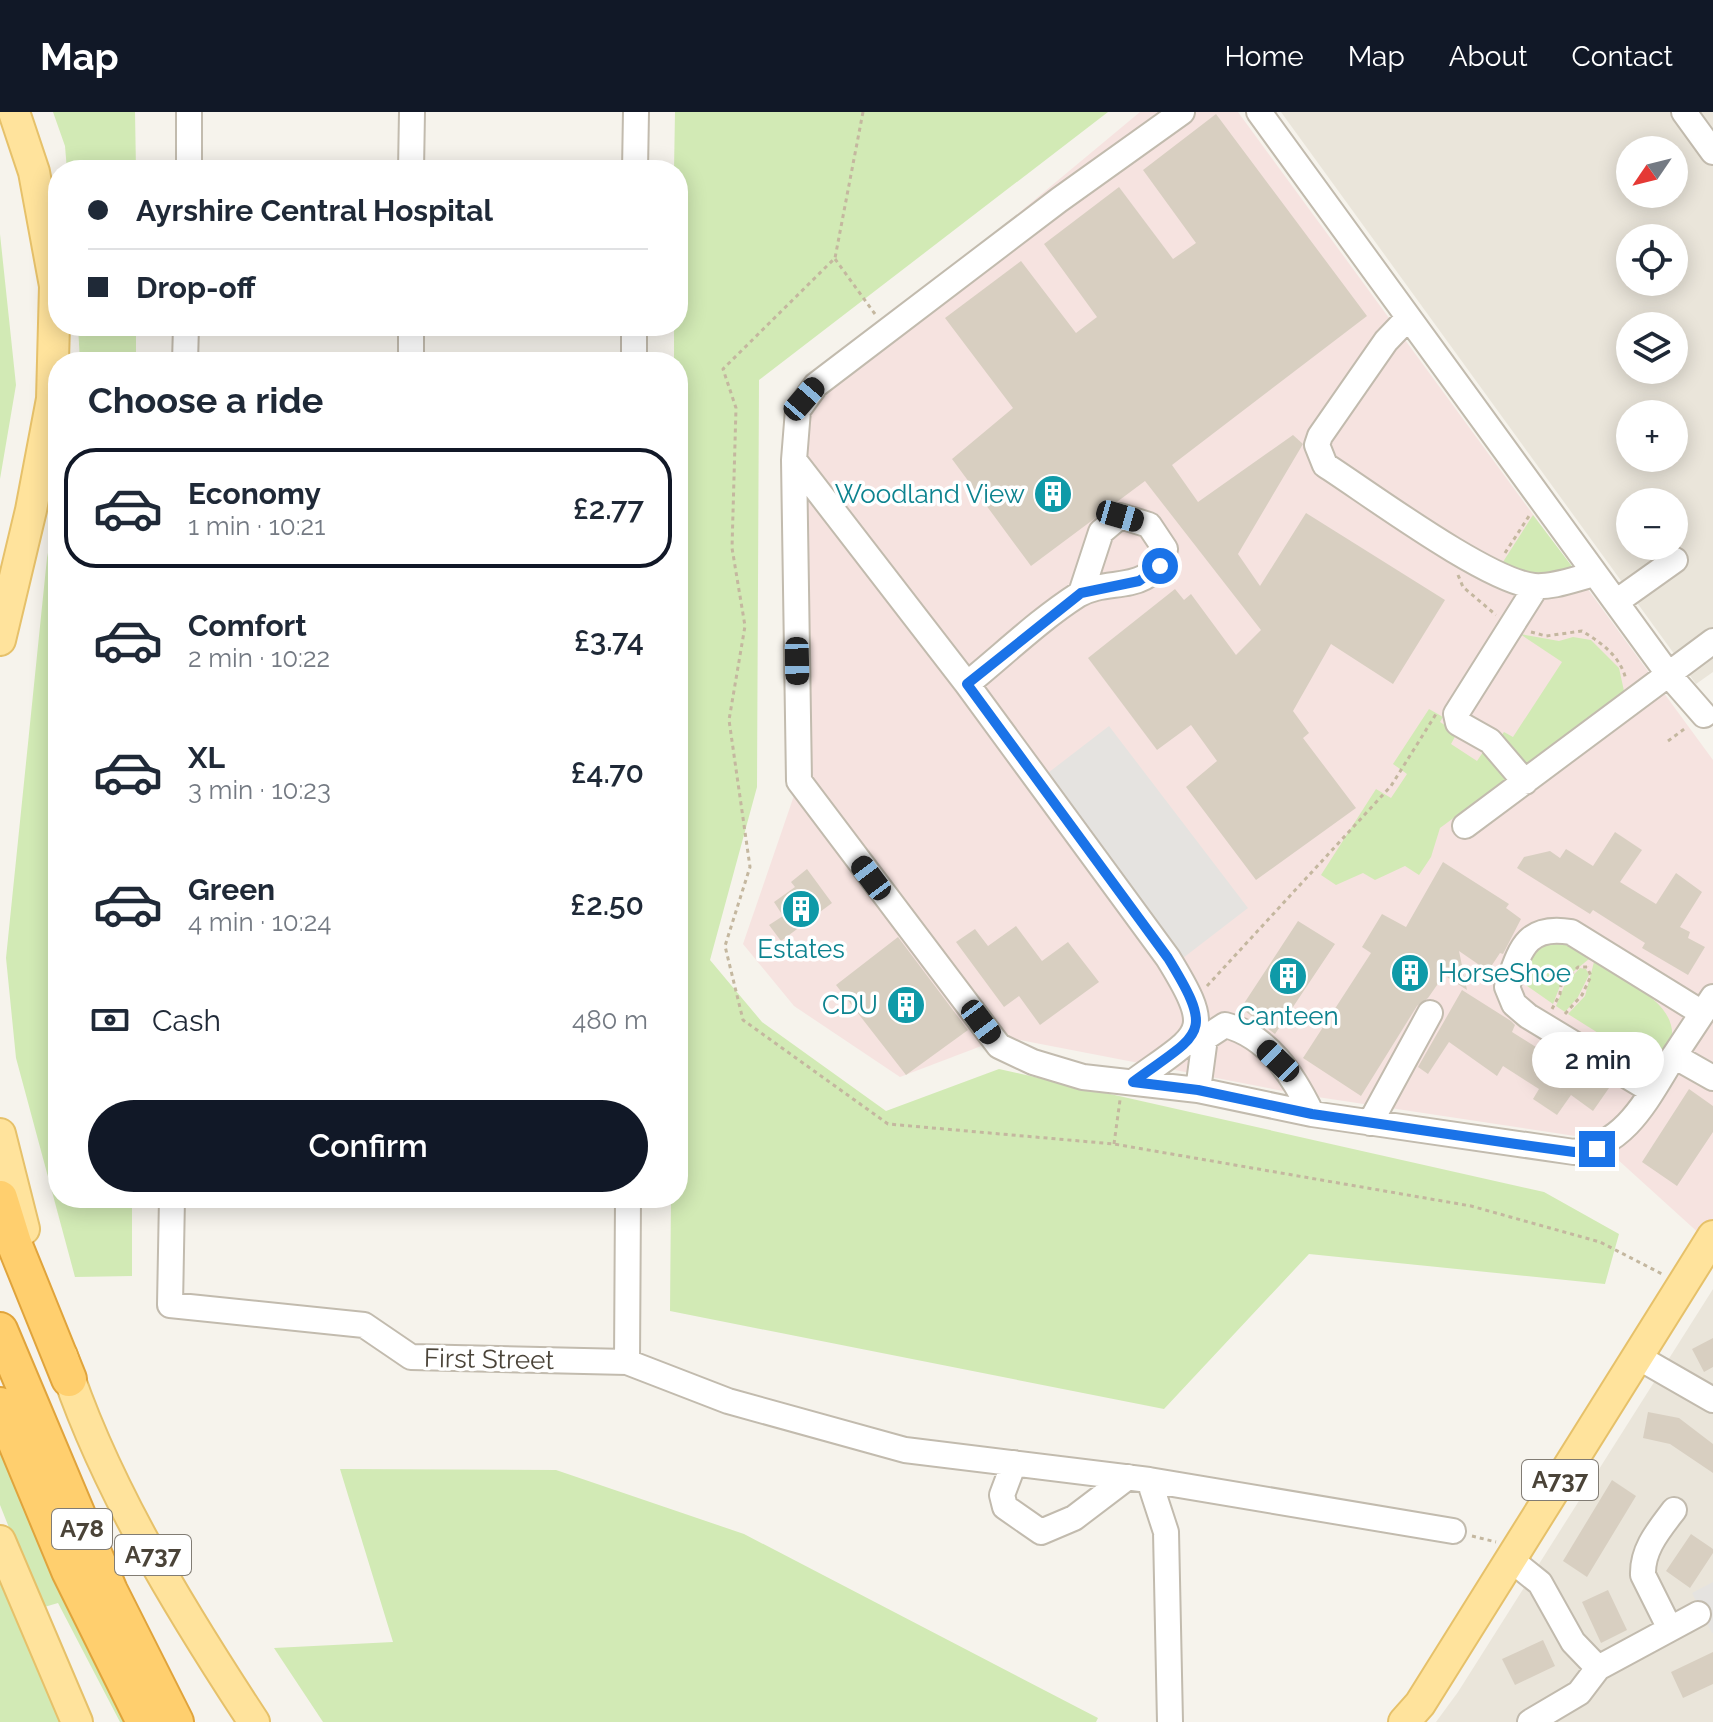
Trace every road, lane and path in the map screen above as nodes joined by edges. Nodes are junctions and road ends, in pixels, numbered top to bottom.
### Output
1 (14, 112) edge
2 (189, 112) edge
3 (412, 112) edge
4 (636, 112) edge
5 (863, 112) edge
6 (1182, 112) edge
7 (1259, 112) edge
8 (1684, 112) edge
9 (1713, 152) edge
10 (189, 160) edge
11 (411, 160) edge
12 (635, 160) edge
13 (48, 248) edge
14 (835, 258) junction
15 (1407, 319) junction
16 (887, 330) junction
17 (48, 420) edge
18 (794, 460) junction
19 (1543, 503) junction
20 (795, 510) junction
21 (833, 510) junction
22 (1445, 542) junction
23 (1675, 560) dead end
24 (1494, 571) junction
25 (1595, 574) junction
26 (1536, 587) junction
27 (1081, 593) dead end
28 (1616, 602) junction
29 (1508, 631) junction
30 (0, 640) edge
31 (1713, 641) edge
32 (1669, 675) junction
33 (967, 684) junction
34 (1631, 703) junction
35 (1441, 706) dead end
36 (1704, 715) dead end
37 (1525, 782) junction
38 (1465, 826) dead end
39 (1194, 1001) junction
40 (1708, 1005) edge
41 (1552, 1009) dead end
42 (1430, 1013) dead end
43 (1564, 1017) dead end
44 (1674, 1056) junction
45 (1713, 1078) edge
46 (1128, 1081) junction
47 (1198, 1090) junction
48 (1652, 1091) junction
49 (1312, 1114) junction
50 (1370, 1123) junction
51 (0, 1134) edge
52 (1114, 1144) junction
53 (0, 1198) edge
54 (172, 1208) edge
55 (628, 1208) edge
56 (1713, 1236) edge
57 (1683, 1285) junction
58 (0, 1330) edge
59 (1638, 1357) junction
60 (627, 1362) junction
61 (69, 1379) junction
62 (1713, 1400) edge
63 (0, 1405) edge
64 (1014, 1463) junction
65 (1139, 1478) junction
66 (1674, 1510) dead end
67 (1453, 1531) joint
68 (0, 1541) edge
69 (1514, 1553) junction
70 (1698, 1614) dead end
71 (1670, 1629) junction
72 (1598, 1668) junction
73 (77, 1722) edge
74 (144, 1722) edge
75 (176, 1722) edge
76 (254, 1722) edge
77 (1170, 1722) edge
78 (1404, 1722) edge
79 (1530, 1722) edge

1 - 13 main road
2 - 10 street
3 - 11 street
4 - 12 street
5 - 14 path
6 - 16 street
7 - 15 street
8 - 9 street
14 - 16 path
14 - 52 path
15 - 19 street
15 - 22 street
16 - 18 street
17 - 30 main road
18 - 20 street
18 - 21 street
19 - 24 path
19 - 25 street
20 - 21 street
20 - 46 street
21 - 33 street
22 - 24 street
22 - 29 path
23 - 28 street
24 - 26 street
25 - 26 street
25 - 28 street
26 - 29 street
27 - 33 street
28 - 32 street
29 - 34 path
29 - 37 street
31 - 32 street
32 - 34 street
32 - 36 street
33 - 39 street
34 - 37 street
35 - 39 path
37 - 38 street
39 - 46 street
40 - 44 street
40 - 48 street
41 - 43 path
42 - 50 street
44 - 45 street
44 - 48 street
46 - 47 street
46 - 52 path
47 - 49 street
47 - 49 street
48 - 50 street
49 - 50 street
51 - 61 main road
52 - 57 path
53 - 61 highway
54 - 60 street, First Street
55 - 60 street
56 - 57 main road, A737
57 - 59 main road, A737
58 - 75 highway, A78
59 - 62 street
59 - 69 main road, A737
60 - 64 street, First Street
61 - 76 main road, A737
63 - 74 highway, A78
64 - 65 street, First Street
64 - 65 street
65 - 67 street, First Street
65 - 77 street
66 - 71 street
67 - 69 path
68 - 73 main road
69 - 72 street
69 - 78 main road, A737
70 - 71 street
71 - 72 street
72 - 79 street

